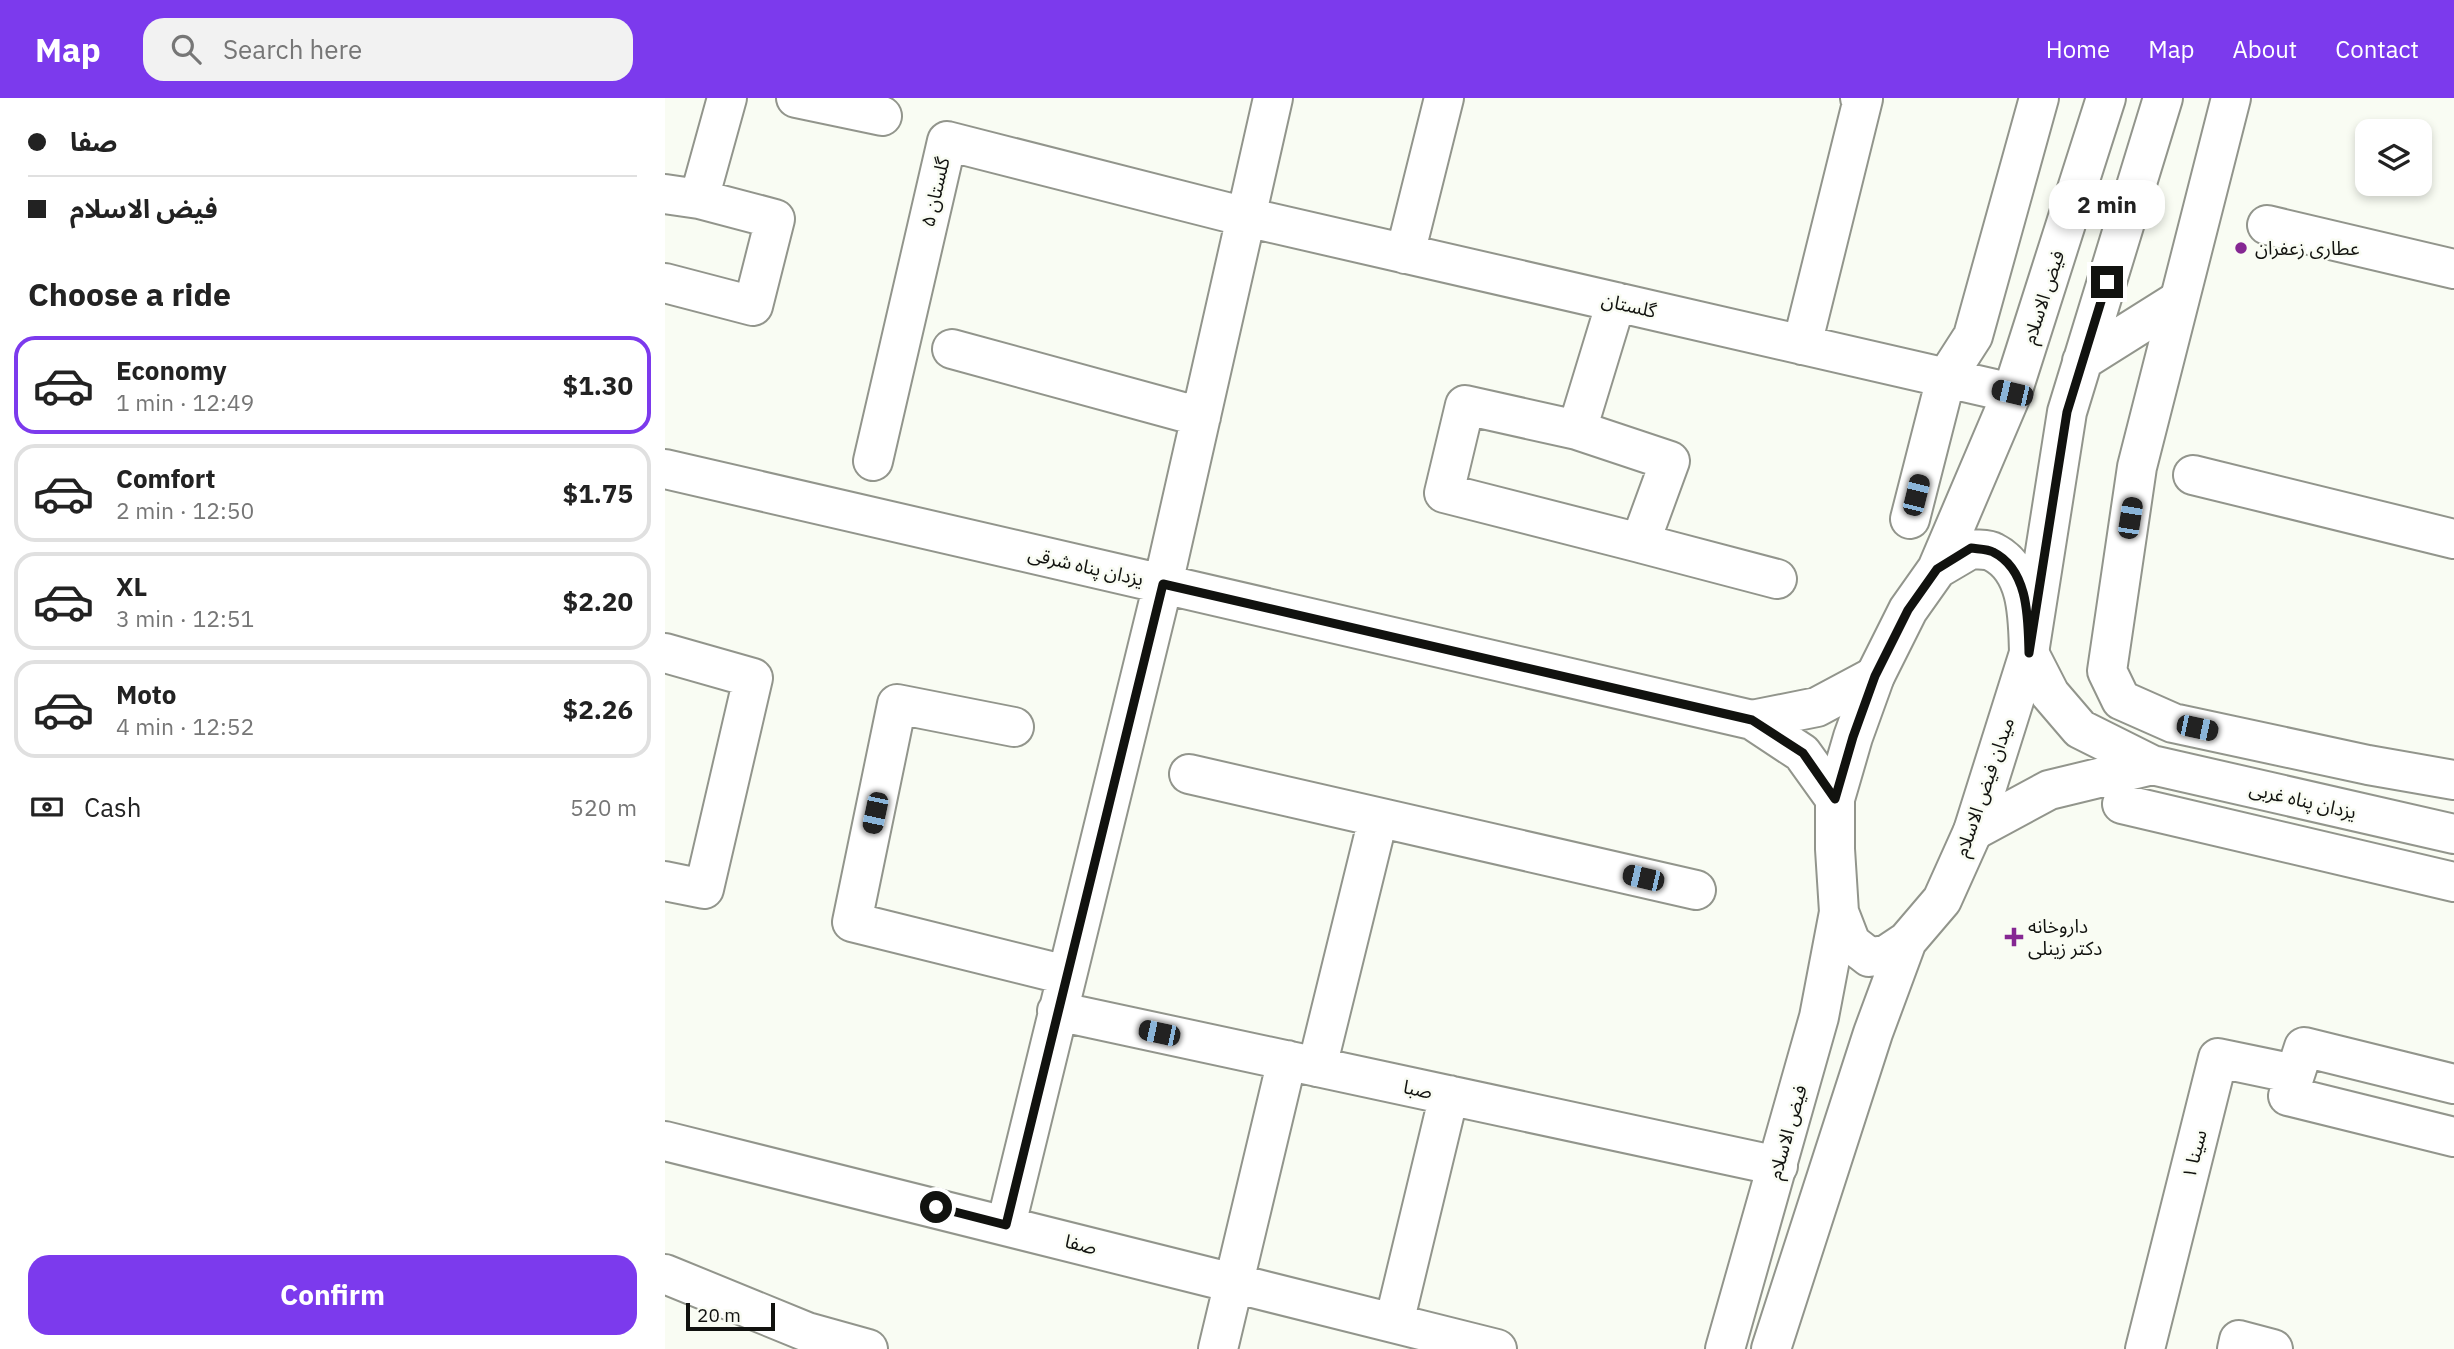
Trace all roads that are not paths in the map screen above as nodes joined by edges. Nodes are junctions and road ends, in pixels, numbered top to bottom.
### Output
1 (727, 98) edge
2 (796, 98) edge
3 (1273, 98) edge
4 (1444, 98) edge
5 (1860, 98) edge
6 (2039, 98) edge
7 (2106, 98) edge
8 (2163, 98) edge
9 (2231, 98) edge
10 (883, 116) dead end
11 (682, 196) edge
12 (1246, 217) junction
13 (2267, 225) dead end
14 (1405, 254) junction
15 (2454, 269) edge
16 (665, 283) edge
17 (2179, 300) junction
18 (1616, 302) junction
19 (1802, 345) junction
20 (951, 349) dead end
21 (2083, 360) junction
22 (1946, 378) junction
23 (2012, 393) junction
24 (1201, 417) junction
25 (1577, 430) junction
26 (873, 461) dead end
27 (665, 469) edge
28 (2193, 475) dead end
29 (1910, 519) dead end
30 (2454, 539) edge
31 (1640, 543) junction
32 (1937, 569) junction
33 (1777, 579) dead end
34 (1163, 584) junction
35 (665, 653) edge
36 (2029, 653) junction
37 (1875, 676) junction
38 (1752, 720) junction
39 (1014, 727) dead end
40 (2152, 765) junction
41 (1189, 774) dead end
42 (2454, 780) edge
43 (1835, 799) junction
44 (2122, 804) dead end
45 (1378, 819) junction
46 (1973, 831) junction
47 (2454, 834) edge
48 (665, 881) edge
49 (2454, 881) edge
50 (1696, 890) dead end
51 (1839, 912) junction
52 (1907, 941) junction
53 (1066, 975) junction
54 (1057, 1011) junction
55 (1302, 1064) junction
56 (2454, 1083) edge
57 (1449, 1096) junction
58 (2288, 1096) junction
59 (2454, 1138) edge
60 (665, 1141) edge
61 (1778, 1166) junction
62 (1006, 1225) junction
63 (665, 1274) edge
64 (1233, 1283) junction
65 (1394, 1323) junction
66 (868, 1349) edge
67 (1218, 1349) edge
68 (1497, 1349) edge
69 (1725, 1349) edge
70 (1771, 1349) edge
71 (2145, 1349) edge
72 (2237, 1349) edge
73 (2273, 1349) edge

1 - 11 street
2 - 10 street
3 - 12 street
4 - 14 street
5 - 19 street
6 - 22 street
7 - 23 street, فیض الاسلام
8 - 21 street
9 - 17 street
11 - 16 street
12 - 14 street, گلستان
12 - 24 street
12 - 26 street, گلستان ۵
13 - 15 street
14 - 18 street, گلستان
17 - 21 street
17 - 42 street
18 - 19 street, گلستان
18 - 25 street
19 - 22 street, گلستان
20 - 24 street
21 - 36 street
22 - 23 street, گلستان
22 - 29 street
23 - 32 street, فیض الاسلام
24 - 34 street
25 - 31 street
25 - 31 street
27 - 34 street, یزدان پناه شرقی
28 - 30 street
31 - 33 street
32 - 36 street, میدان فیض الاسلام
32 - 37 street, میدان فیض الاسلام
34 - 38 street, یزدان پناه شرقی
34 - 53 street
35 - 48 street
36 - 40 street, یزدان پناه غربی
36 - 46 street, میدان فیض الاسلام
37 - 38 street, یزدان پناه شرقی
37 - 43 street, میدان فیض الاسلام
38 - 43 street, یزدان پناه شرقی
39 - 53 street
40 - 46 street, یزدان پناه غربی
40 - 47 street, یزدان پناه غربی
41 - 45 street
43 - 51 street, میدان فیض الاسلام
44 - 49 street
45 - 50 street
45 - 55 street
46 - 52 street, میدان فیض الاسلام
51 - 52 street, میدان فیض الاسلام
51 - 61 street, فیض الاسلام
52 - 70 street
53 - 54 street
54 - 55 street, صبا
54 - 62 street
55 - 57 street, صبا
55 - 64 street
56 - 58 street
57 - 61 street, صبا
57 - 65 street
58 - 59 street
58 - 71 street, سینا ۱
60 - 62 street, صفا
61 - 69 street, فیض الاسلام
62 - 64 street, صفا
63 - 66 street
64 - 65 street, صفا
64 - 67 street
65 - 68 street, صفا
72 - 73 street

